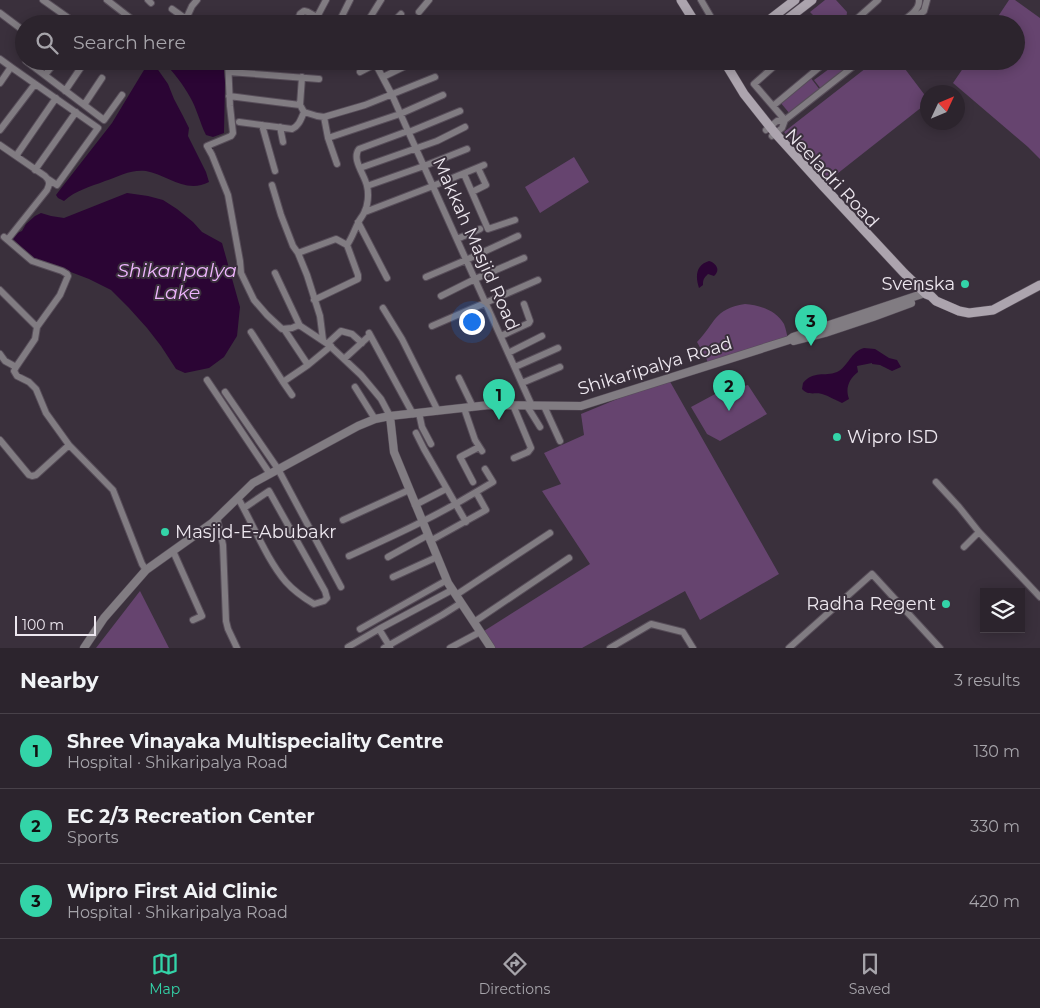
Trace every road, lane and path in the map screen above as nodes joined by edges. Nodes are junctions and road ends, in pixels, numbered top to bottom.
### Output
1 (43, 0) edge
2 (107, 0) edge
3 (197, 0) edge
4 (326, 0) edge
5 (350, 0) edge
6 (381, 0) edge
7 (429, 0) edge
8 (681, 0) edge
9 (688, 0) edge
10 (701, 0) edge
11 (795, 0) edge
12 (812, 0) edge
13 (878, 0) edge
14 (919, 0) edge
15 (927, 3) edge
16 (172, 9) dead end
17 (418, 12) dead end
18 (0, 13) edge
19 (64, 15) edge
20 (126, 15) edge
21 (180, 15) edge
22 (188, 15) edge
23 (300, 15) edge
24 (313, 15) edge
25 (318, 15) edge
26 (342, 15) edge
27 (372, 15) edge
28 (690, 15) edge
29 (697, 15) edge
30 (710, 15) edge
31 (776, 15) edge
32 (793, 15) edge
33 (861, 15) edge
34 (910, 15) edge
35 (919, 15) edge
36 (15, 24) edge
37 (0, 59) edge
38 (14, 69) joint
39 (15, 70) edge
40 (37, 70) edge
41 (49, 70) edge
42 (80, 70) edge
43 (363, 70) edge
44 (380, 70) edge
45 (399, 70) edge
46 (729, 70) edge
47 (770, 70) edge
48 (817, 70) edge
49 (849, 70) edge
50 (229, 72) joint
51 (360, 72) dead end
52 (45, 76) junction
53 (435, 76) dead end
54 (302, 77) junction
55 (102, 78) dead end
56 (383, 78) junction
57 (319, 79) dead end
58 (0, 83) edge
59 (34, 84) junction
60 (65, 91) junction
61 (392, 94) junction
62 (122, 95) dead end
63 (443, 95) dead end
64 (229, 96) junction
65 (56, 98) junction
66 (84, 105) junction
67 (300, 106) junction
68 (773, 106) junction
69 (460, 111) dead end
70 (76, 112) junction
71 (304, 112) junction
72 (400, 114) junction
73 (324, 117) junction
74 (104, 120) junction
75 (785, 120) junction
76 (239, 122) dead end
77 (262, 125) junction
78 (280, 127) junction
79 (465, 127) dead end
80 (98, 128) junction
81 (0, 130) edge
82 (408, 131) junction
83 (771, 131) junction
84 (328, 138) junction
85 (283, 142) dead end
86 (0, 145) edge
87 (416, 148) junction
88 (467, 149) dead end
89 (16, 156) junction
90 (337, 164) dead end
91 (424, 166) junction
92 (360, 168) junction
93 (36, 170) junction
94 (275, 171) dead end
95 (464, 174) junction
96 (48, 179) junction
97 (272, 185) dead end
98 (367, 186) junction
99 (433, 186) junction
100 (472, 192) junction
101 (365, 212) junction
102 (515, 220) dead end
103 (358, 222) junction
104 (480, 230) dead end
105 (518, 236) dead end
106 (3, 238) edge
107 (457, 239) junction
108 (347, 245) junction
109 (298, 253) junction
110 (524, 258) dead end
111 (466, 260) junction
112 (275, 273) dead end
113 (426, 277) dead end
114 (387, 278) dead end
115 (475, 279) junction
116 (538, 280) dead end
117 (1040, 285) edge
118 (0, 290) edge
119 (924, 295) junction
120 (441, 296) dead end
121 (314, 300) junction
122 (486, 303) junction
123 (524, 304) dead end
124 (382, 308) dead end
125 (300, 326) junction
126 (432, 326) dead end
127 (37, 327) junction
128 (284, 329) junction
129 (251, 332) dead end
130 (501, 336) junction
131 (542, 336) dead end
132 (327, 343) junction
133 (362, 343) junction
134 (558, 348) dead end
135 (508, 353) junction
136 (0, 354) edge
137 (344, 359) junction
138 (308, 366) junction
139 (514, 366) junction
140 (16, 367) junction
141 (560, 367) dead end
142 (459, 378) dead end
143 (206, 380) dead end
144 (283, 382) junction
145 (522, 383) junction
146 (355, 387) dead end
147 (225, 392) dead end
148 (292, 395) dead end
149 (513, 405) junction
150 (530, 406) junction
151 (544, 406) junction
152 (474, 407) junction
153 (464, 408) junction
154 (438, 411) junction
155 (416, 414) junction
156 (390, 416) junction
157 (374, 420) junction
158 (540, 427) dead end
159 (416, 433) dead end
160 (0, 440) edge
161 (560, 441) dead end
162 (431, 444) dead end
163 (69, 446) junction
164 (514, 458) dead end
165 (485, 469) dead end
166 (278, 470) junction
167 (270, 474) junction
168 (474, 482) dead end
169 (936, 482) dead end
170 (246, 490) junction
171 (409, 490) junction
172 (444, 490) dead end
173 (476, 492) junction
174 (238, 498) junction
175 (253, 502) junction
176 (456, 504) junction
177 (415, 505) junction
178 (244, 508) junction
179 (217, 518) junction
180 (343, 520) dead end
181 (423, 522) junction
182 (466, 522) junction
183 (979, 532) junction
184 (550, 533) dead end
185 (429, 538) junction
186 (964, 547) dead end
187 (173, 551) junction
188 (349, 556) dead end
189 (388, 556) dead end
190 (437, 557) junction
191 (569, 558) dead end
192 (146, 570) junction
193 (393, 577) dead end
194 (447, 580) junction
195 (341, 587) dead end
196 (1037, 589) edge
197 (454, 593) junction
198 (1040, 597) edge
199 (461, 603) junction
200 (193, 620) dead end
201 (474, 622) junction
202 (360, 628) dead end
203 (379, 629) junction
204 (480, 632) junction
205 (348, 647) edge
206 (388, 647) edge
207 (84, 648) edge
208 (237, 648) edge
209 (450, 648) edge
210 (491, 648) edge
211 (610, 648) edge
212 (693, 648) edge
213 (789, 648) edge
214 (940, 648) edge

1 - 19 street
2 - 20 street
3 - 22 street
4 - 25 street
5 - 26 street
6 - 27 street
7 - 17 street
8 - 28 main road
9 - 29 main road
10 - 30 street
11 - 31 main road
12 - 32 main road
13 - 33 street
14 - 34 street
15 - 35 street
16 - 21 street
18 - 36 street
23 - 24 street
37 - 38 street
38 - 58 street
39 - 59 street
40 - 52 street
41 - 52 street
42 - 60 street
43 - 51 street
44 - 56 street, Makkah Masjid Road
45 - 56 street
46 - 83 main road, Neeladri Road
47 - 68 street
48 - 68 street
49 - 75 street
50 - 54 street
50 - 64 street
52 - 60 street
53 - 61 street
54 - 57 street
54 - 67 street
55 - 66 street
56 - 61 street, Makkah Masjid Road
59 - 65 street
59 - 81 street
60 - 66 street
61 - 72 street, Makkah Masjid Road
61 - 73 street
62 - 74 street
63 - 72 street
64 - 67 street
64 - 128 street
65 - 70 street
65 - 89 street
66 - 74 street
67 - 71 street
68 - 75 street
69 - 82 street
70 - 80 street
70 - 93 street
71 - 73 street
71 - 78 street
72 - 82 street, Makkah Masjid Road
72 - 84 street
73 - 84 street
74 - 80 street
75 - 83 street
76 - 77 street
77 - 78 street
77 - 94 street
78 - 85 street
79 - 87 street
80 - 96 street
82 - 87 street, Makkah Masjid Road
82 - 92 street
83 - 119 main road, Neeladri Road
84 - 90 street
86 - 89 street
87 - 91 street, Makkah Masjid Road
87 - 92 street
88 - 91 street
89 - 93 street
91 - 98 street
91 - 99 street, Makkah Masjid Road
92 - 98 street
93 - 96 street
95 - 99 street
95 - 100 street
95 - 100 street
96 - 106 street
97 - 109 street
98 - 101 street
99 - 101 street
99 - 107 street, Makkah Masjid Road
100 - 102 street
101 - 103 street
103 - 108 street
103 - 114 street
104 - 107 street
105 - 111 street
106 - 127 street
107 - 111 street, Makkah Masjid Road
108 - 109 street
108 - 121 street
109 - 121 street
110 - 115 street
111 - 113 street
111 - 115 street, Makkah Masjid Road
112 - 125 street
115 - 120 street
115 - 122 street, Makkah Masjid Road
116 - 122 street
117 - 119 main road, Neeladri Road
118 - 127 street
119 - 151 street, Shikaripalya Road
121 - 132 street
122 - 126 street
122 - 130 street, Makkah Masjid Road
123 - 130 street
124 - 154 street
125 - 128 street
125 - 132 street
127 - 140 street
128 - 138 street
129 - 144 street
130 - 135 street, Makkah Masjid Road
131 - 135 street
132 - 133 street
132 - 137 street
132 - 138 street
133 - 137 street
133 - 155 street
134 - 139 street
135 - 139 street, Makkah Masjid Road
136 - 140 street
137 - 156 street
138 - 144 street
139 - 145 street, Makkah Masjid Road
140 - 163 street
141 - 145 street
142 - 152 street
143 - 167 street
144 - 148 street
145 - 150 street, Makkah Masjid Road
146 - 157 street
147 - 166 street
149 - 150 street, Shikaripalya Road
149 - 152 street, Shikaripalya Road
149 - 164 street
150 - 151 street, Shikaripalya Road
150 - 158 street, Makkah Masjid Road
151 - 161 street
152 - 153 street, Shikaripalya Road
153 - 154 street, Shikaripalya Road
153 - 168 street
154 - 155 street, Shikaripalya Road
155 - 156 street, Shikaripalya Road
155 - 162 street
156 - 157 street, Shikaripalya Road
156 - 171 street
157 - 166 street, Shikaripalya Road
159 - 176 street
160 - 163 street
163 - 192 street
165 - 173 street
166 - 167 street, Shikaripalya Road
166 - 195 street
167 - 170 street, Shikaripalya Road
169 - 183 street
170 - 174 street, Shikaripalya Road
170 - 175 street
171 - 177 street
171 - 180 street
172 - 177 street
173 - 176 street
173 - 182 street
174 - 178 street
174 - 179 street, Shikaripalya Road
175 - 178 street
175 - 178 street
176 - 181 street
176 - 182 street
177 - 181 street
179 - 187 street, Shikaripalya Road
179 - 208 street
181 - 185 street
181 - 188 street
182 - 185 street
183 - 186 street
183 - 196 street
184 - 197 street
185 - 189 street
185 - 190 street
187 - 192 street, Shikaripalya Road
187 - 200 street
190 - 193 street
190 - 194 street
191 - 201 street
192 - 207 street, Shikaripalya Road
194 - 197 street
194 - 202 street
196 - 198 street
197 - 199 street
197 - 203 street
199 - 201 street
199 - 206 street
201 - 204 street
203 - 205 street
203 - 206 street
204 - 209 street
204 - 210 street
211 - 212 street
213 - 214 street

